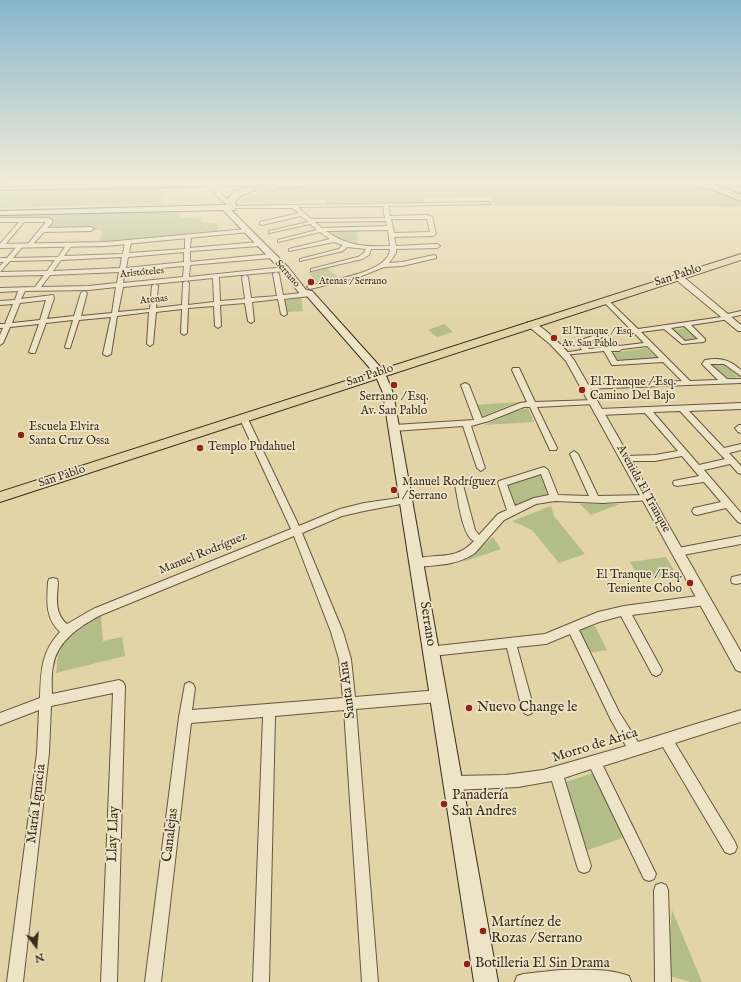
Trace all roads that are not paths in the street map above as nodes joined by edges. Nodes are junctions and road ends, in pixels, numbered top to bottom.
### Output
1 (16, 228) edge
2 (244, 228) edge
3 (248, 228) edge
4 (287, 228) edge
5 (320, 228) edge
6 (388, 228) joint
7 (432, 228) edge
8 (91, 229) dead end
9 (43, 230) joint
10 (322, 230) junction
11 (247, 231) junction
12 (271, 232) dead end
13 (390, 235) junction
14 (188, 237) junction
15 (334, 240) junction
16 (280, 241) dead end
17 (128, 242) junction
18 (259, 244) junction
19 (30, 245) junction
20 (68, 245) junction
21 (346, 245) junction
22 (0, 246) edge
23 (20, 246) junction
24 (437, 246) dead end
25 (369, 247) junction
26 (393, 247) junction
27 (187, 250) junction
28 (291, 250) dead end
29 (126, 256) junction
30 (271, 256) junction
31 (434, 257) dead end
32 (741, 257) edge
33 (59, 258) junction
34 (9, 259) junction
35 (0, 260) edge
36 (302, 260) dead end
37 (187, 264) junction
38 (384, 265) junction
39 (286, 269) junction
40 (0, 270) edge
41 (123, 270) junction
42 (313, 270) dead end
43 (48, 273) junction
44 (335, 273) junction
45 (0, 274) edge
46 (276, 274) dead end
47 (216, 276) junction
48 (678, 276) junction
49 (246, 277) dead end
50 (186, 281) junction
51 (120, 285) junction
52 (155, 286) dead end
53 (0, 290) edge
54 (22, 290) junction
55 (37, 290) junction
56 (310, 292) junction
57 (84, 293) dead end
58 (281, 298) junction
59 (605, 300) junction
60 (248, 301) junction
61 (17, 302) junction
62 (0, 304) edge
63 (217, 304) junction
64 (185, 307) junction
65 (153, 311) junction
66 (114, 314) junction
67 (284, 314) dead end
68 (741, 314) edge
69 (726, 317) junction
70 (76, 318) junction
71 (251, 321) dead end
72 (43, 322) junction
73 (531, 324) junction
74 (686, 324) junction
75 (4, 326) edge
76 (218, 326) dead end
77 (666, 327) junction
78 (741, 329) edge
79 (637, 331) junction
80 (184, 334) dead end
81 (0, 343) edge
82 (150, 344) dead end
83 (650, 344) junction
84 (68, 347) dead end
85 (619, 349) junction
86 (607, 350) junction
87 (33, 352) dead end
88 (586, 352) junction
89 (107, 354) dead end
90 (566, 354) junction
91 (666, 360) junction
92 (516, 370) dead end
93 (380, 373) junction
94 (741, 374) edge
95 (724, 381) junction
96 (741, 381) edge
97 (687, 382) junction
98 (465, 385) dead end
99 (586, 387) junction
100 (533, 405) junction
101 (741, 406) edge
102 (597, 407) junction
103 (682, 408) junction
104 (647, 410) junction
105 (243, 418) junction
106 (479, 421) junction
107 (466, 423) junction
108 (394, 428) junction
109 (741, 447) edge
110 (553, 448) dead end
111 (722, 451) junction
112 (684, 452) junction
113 (574, 454) dead end
114 (626, 459) junction
115 (732, 461) junction
116 (481, 468) dead end
117 (697, 468) junction
118 (741, 471) edge
119 (706, 478) junction
120 (677, 483) dead end
121 (459, 485) dead end
122 (0, 497) edge
123 (556, 498) junction
124 (648, 498) junction
125 (594, 499) junction
126 (406, 500) junction
127 (728, 504) junction
128 (512, 511) junction
129 (697, 511) dead end
130 (741, 519) edge
131 (296, 530) junction
132 (480, 540) junction
133 (741, 540) edge
134 (678, 552) junction
135 (417, 563) junction
136 (53, 582) dead end
137 (705, 600) junction
138 (624, 611) junction
139 (572, 627) junction
140 (67, 631) junction
141 (511, 644) junction
142 (432, 651) junction
143 (741, 666) edge
144 (656, 670) dead end
145 (189, 688) dead end
146 (440, 696) junction
147 (46, 701) junction
148 (350, 704) junction
149 (528, 709) dead end
150 (269, 710) junction
151 (741, 716) edge
152 (185, 717) junction
153 (0, 719) edge
154 (665, 739) junction
155 (635, 750) junction
156 (595, 763) junction
157 (556, 774) junction
158 (454, 783) junction
159 (730, 847) dead end
160 (584, 866) dead end
161 (649, 874) dead end
162 (660, 890) dead end
163 (15, 982) edge
164 (109, 982) edge
165 (153, 982) edge
166 (261, 982) edge
167 (370, 982) edge
168 (486, 982) edge
169 (523, 982) edge
170 (623, 982) edge
171 (663, 982) edge

1 - 22 street
2 - 11 main road, Serrano
3 - 56 main road, Serrano
4 - 12 street
5 - 10 street
6 - 10 street
6 - 13 street
7 - 13 street
8 - 9 street
9 - 19 street
10 - 15 street
10 - 16 street
11 - 14 street
11 - 18 main road, Serrano
13 - 26 street
14 - 17 street
14 - 27 street
15 - 21 street
15 - 28 street
17 - 20 street
17 - 29 street
18 - 27 street
18 - 30 main road, Serrano
19 - 20 street
19 - 23 street
20 - 33 street
21 - 25 street
21 - 36 street
22 - 23 street
23 - 34 street
24 - 26 street
25 - 26 street
25 - 44 street
26 - 38 street
27 - 29 street
27 - 37 street
29 - 33 street
29 - 41 street
30 - 37 street
30 - 39 main road, Serrano
31 - 38 street
32 - 48 main road, San Pablo
33 - 34 street
33 - 43 street
34 - 35 street
34 - 40 street
37 - 41 street
37 - 50 street
38 - 44 street
39 - 47 street, Aristóteles
39 - 56 main road, Serrano
41 - 43 street
41 - 51 street
42 - 44 street
43 - 45 street
43 - 55 street
44 - 56 street, Atenas
46 - 58 street
47 - 50 street, Aristóteles
47 - 63 street
48 - 59 main road, San Pablo
48 - 69 street
49 - 60 street
50 - 51 street, Aristóteles
50 - 64 street
51 - 55 street, Aristóteles
51 - 66 street
52 - 65 street
53 - 54 street, Aristóteles
54 - 55 street, Aristóteles
54 - 61 street
56 - 58 street, Atenas
56 - 93 main road, Serrano
57 - 70 street
58 - 60 street, Atenas
58 - 67 street
59 - 73 main road, San Pablo
59 - 79 street
60 - 63 street, Atenas
60 - 71 street
61 - 62 street
61 - 72 street
61 - 75 street
63 - 64 street, Atenas
63 - 76 street
64 - 65 street, Atenas
64 - 80 street
65 - 66 street, Atenas
65 - 82 street
66 - 70 street, Atenas
66 - 89 street
68 - 69 street
69 - 74 street
69 - 78 street
70 - 72 street, Atenas
70 - 84 street
72 - 75 street, Atenas
72 - 87 street
73 - 90 street, Avenida El Tranque
73 - 93 main road, San Pablo
74 - 77 street
74 - 77 street
75 - 81 street
77 - 79 street
79 - 83 street
83 - 85 street
83 - 91 street
85 - 86 street
85 - 88 street
86 - 88 street
86 - 91 street
88 - 90 street
90 - 99 street, Avenida El Tranque
91 - 97 street
92 - 100 street
93 - 105 main road, San Pablo
93 - 108 main road, Serrano
94 - 95 street
95 - 96 street
95 - 97 street
97 - 99 street
98 - 106 street
99 - 102 street, Avenida El Tranque
100 - 102 street
100 - 106 street
100 - 110 street
101 - 103 street
102 - 104 street
102 - 114 street, Avenida El Tranque
103 - 104 street
103 - 111 street
104 - 112 street
105 - 122 main road, San Pablo
105 - 131 street, Santa Ana
106 - 107 street
107 - 108 street
107 - 116 street
108 - 126 main road, Serrano
109 - 111 street
111 - 115 street
112 - 114 street
112 - 117 street
113 - 125 street
114 - 124 street, Avenida El Tranque
115 - 117 street
115 - 118 street
117 - 119 street
119 - 120 street
119 - 127 street
121 - 132 street
123 - 125 street
123 - 128 street
123 - 128 street
124 - 125 street
124 - 134 street, Avenida El Tranque
126 - 131 street, Manuel Rodríguez
126 - 135 main road, Serrano
127 - 129 street
127 - 130 street
128 - 132 street
131 - 140 street, Manuel Rodríguez
131 - 148 street, Santa Ana
132 - 135 street
133 - 134 street
134 - 137 street, Avenida El Tranque
135 - 142 main road, Serrano
136 - 140 street
137 - 138 street
137 - 143 street, Avenida El Tranque
138 - 139 street
138 - 144 street
139 - 141 street
139 - 155 street
140 - 147 street, María Ignacia
141 - 142 street
141 - 149 street
142 - 146 main road, Serrano
145 - 152 street, Canalejas
146 - 148 street
146 - 158 main road, Serrano
147 - 153 street
147 - 163 street, María Ignacia
147 - 164 street, Llay Llay
148 - 150 street
148 - 167 street, Santa Ana
150 - 152 street
150 - 166 street
151 - 154 street, Morro de Arica
152 - 165 street, Canalejas
154 - 155 street, Morro de Arica
154 - 159 street
155 - 156 street, Morro de Arica
156 - 157 street, Morro de Arica
156 - 161 street
157 - 158 street, Morro de Arica
157 - 160 street
158 - 168 main road, Serrano
162 - 171 street
169 - 170 street

